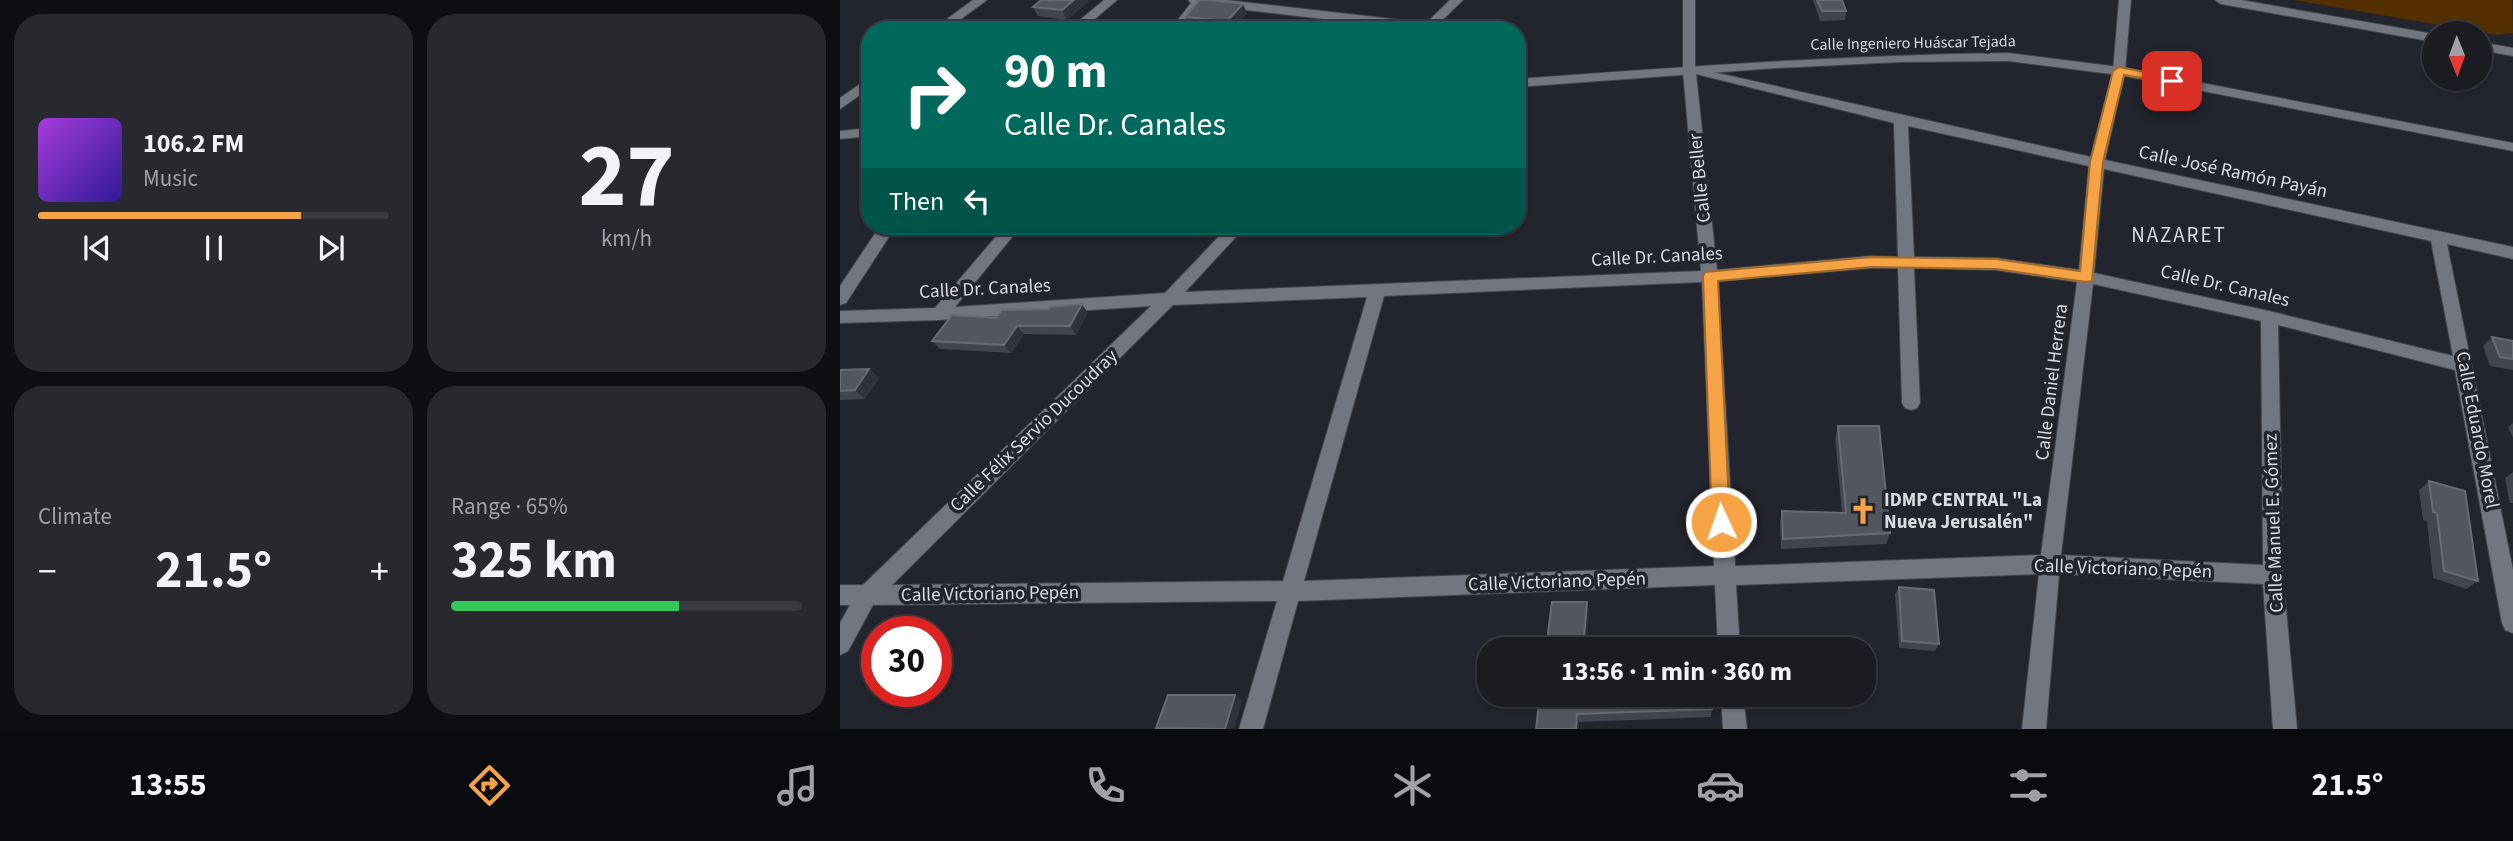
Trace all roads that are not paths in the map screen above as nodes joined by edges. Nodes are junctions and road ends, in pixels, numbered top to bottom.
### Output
1 (981, 0) edge
2 (1111, 0) edge
3 (1194, 0) edge
4 (1200, 0) edge
5 (1457, 0) edge
6 (1689, 0) edge
7 (2125, 0) edge
8 (2221, 0) edge
9 (951, 21) edge
10 (1084, 21) edge
11 (1183, 21) edge
12 (1364, 21) edge
13 (1435, 21) edge
14 (2422, 36) edge
15 (2492, 48) edge
16 (2513, 52) edge
17 (2119, 71) junction
18 (1694, 72) junction
19 (1526, 82) edge
20 (861, 88) edge
21 (840, 105) edge
22 (1901, 120) junction
23 (861, 133) edge
24 (840, 135) edge
25 (2513, 146) edge
26 (2096, 162) junction
27 (882, 235) edge
28 (1005, 235) edge
29 (1229, 235) edge
30 (2438, 236) junction
31 (2513, 253) edge
32 (1906, 263) junction
33 (1710, 276) junction
34 (2086, 277) junction
35 (1377, 290) junction
36 (840, 299) edge
37 (1169, 299) junction
38 (939, 314) junction
39 (840, 317) edge
40 (2269, 317) junction
41 (2465, 366) junction
42 (1911, 403) dead end
43 (2050, 564) junction
44 (2273, 575) junction
45 (1724, 576) junction
46 (1292, 591) junction
47 (867, 595) junction
48 (840, 596) edge
49 (2513, 623) edge
50 (1728, 637) edge
51 (840, 644) edge
52 (1733, 707) edge
53 (1251, 729) edge
54 (1734, 729) edge
55 (2034, 729) edge
56 (2285, 729) edge

1 - 9 street
2 - 10 street
3 - 4 street
4 - 11 street
4 - 12 street
5 - 13 street
6 - 18 street, Calle Beller
7 - 17 street, Calle Daniel Herrera
8 - 14 street
15 - 16 street
17 - 18 street, Calle Ingeniero Huáscar Tejada
17 - 25 street, Calle Ingeniero Huáscar Tejada
17 - 26 street, Calle Daniel Herrera
18 - 19 street, Calle Ingeniero Huáscar Tejada
18 - 22 street, Calle José Ramón Payán
18 - 33 street, Calle Beller
20 - 21 street
22 - 26 street, Calle José Ramón Payán
22 - 32 street
23 - 24 street
26 - 30 street, Calle José Ramón Payán
26 - 34 street, Calle Daniel Herrera
27 - 36 street
28 - 38 street
29 - 37 street, Calle Félix Servio Ducoudray
30 - 31 street, Calle José Ramón Payán
30 - 41 street, Calle Eduardo Morel
32 - 33 street, Calle Dr. Canales
32 - 34 street, Calle Dr. Canales
32 - 42 street
33 - 35 street, Calle Dr. Canales
33 - 45 street, Calle Beller
34 - 40 street, Calle Dr. Canales
34 - 43 street, Calle Daniel Herrera
35 - 37 street, Calle Dr. Canales
35 - 46 street
37 - 38 street, Calle Dr. Canales
37 - 47 street, Calle Félix Servio Ducoudray
38 - 39 street, Calle Dr. Canales
40 - 41 street, Calle Dr. Canales
40 - 44 street, Calle Manuel E. Gómez
41 - 49 street, Calle Eduardo Morel
43 - 44 street, Calle Victoriano Pepén
43 - 45 street, Calle Victoriano Pepén
43 - 55 street, Calle Daniel Herrera
44 - 56 street, Calle Manuel E. Gómez
45 - 46 street, Calle Victoriano Pepén
45 - 50 street, Calle Beller
46 - 47 street, Calle Victoriano Pepén
46 - 53 street
47 - 48 street, Calle Victoriano Pepén
47 - 51 street, Calle Félix Servio Ducoudray
52 - 54 street

